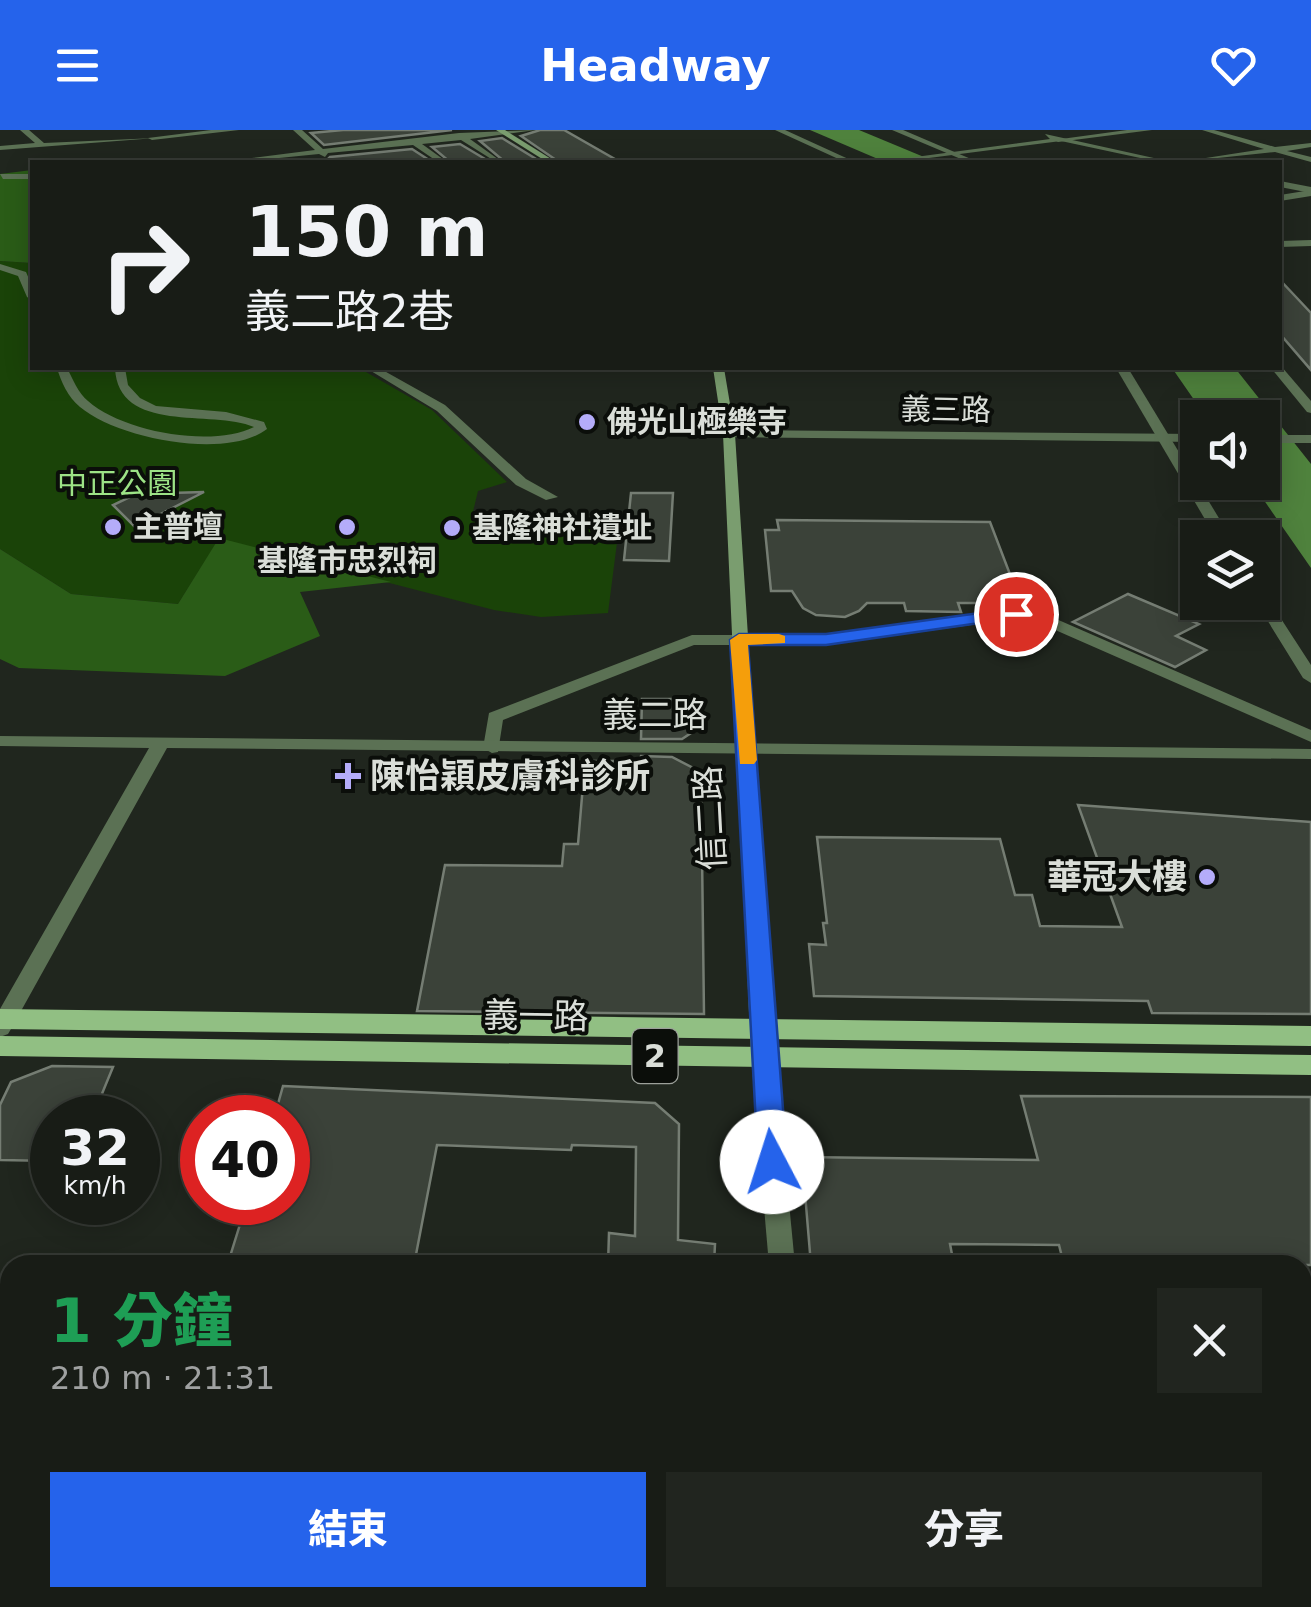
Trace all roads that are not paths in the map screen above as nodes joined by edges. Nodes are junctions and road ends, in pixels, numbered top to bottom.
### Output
1 (24, 130) edge
2 (122, 130) edge
3 (235, 130) edge
4 (297, 130) edge
5 (398, 130) edge
6 (451, 130) edge
7 (532, 130) edge
8 (779, 130) edge
9 (896, 130) edge
10 (1032, 130) edge
11 (1148, 130) edge
12 (1206, 130) edge
13 (502, 131) edge
14 (462, 137) junction
15 (152, 138) junction
16 (1058, 140) junction
17 (415, 142) junction
18 (42, 145) junction
19 (1311, 145) edge
20 (0, 148) edge
21 (1272, 150) junction
22 (322, 151) junction
23 (952, 153) junction
24 (240, 160) edge
25 (332, 160) edge
26 (440, 160) edge
27 (496, 160) edge
28 (549, 160) edge
29 (846, 160) edge
30 (898, 160) edge
31 (969, 160) edge
32 (1158, 160) edge
33 (1199, 160) edge
34 (1311, 160) edge
35 (4, 176) dead end
36 (30, 177) edge
37 (1282, 185) edge
38 (1311, 192) edge
39 (1282, 198) edge
40 (1311, 243) edge
41 (1282, 244) edge
42 (0, 267) edge
43 (30, 292) edge
44 (63, 370) edge
45 (120, 370) edge
46 (374, 370) edge
47 (718, 370) edge
48 (1123, 370) edge
49 (1278, 370) edge
50 (1311, 410) edge
51 (729, 434) junction
52 (1163, 438) junction
53 (1180, 438) edge
54 (1280, 438) edge
55 (1311, 439) edge
56 (551, 497) dead end
57 (1213, 520) edge
58 (1275, 620) edge
59 (739, 640) junction
60 (1311, 678) edge
61 (1311, 737) edge
62 (0, 741) edge
63 (160, 744) junction
64 (492, 748) junction
65 (746, 748) junction
66 (1311, 754) edge
67 (1, 1028) edge
68 (1311, 1036) edge
69 (762, 1043) junction
70 (1311, 1065) edge
71 (781, 1255) edge

1 - 18 street
2 - 15 street
3 - 15 street
4 - 22 street
5 - 17 street
6 - 14 street
7 - 13 street
8 - 29 street
9 - 23 street
10 - 16 street
11 - 16 street
12 - 21 street
13 - 14 street
13 - 28 main road
14 - 17 street
14 - 27 street
15 - 18 street
16 - 23 street
16 - 32 street
17 - 22 street
17 - 26 street
18 - 20 street
19 - 21 street
21 - 33 street
21 - 34 street
22 - 24 street
22 - 25 street
23 - 30 street
23 - 31 street
35 - 36 street
37 - 38 street
38 - 39 street
40 - 41 street
42 - 43 street
44 - 45 street
46 - 56 street
47 - 51 main road, 信二路
48 - 52 street
49 - 50 street
51 - 52 street, 義三路
51 - 59 main road, 信二路
52 - 53 street, 義三路
52 - 57 street
54 - 55 street
58 - 60 street
59 - 61 street
59 - 64 street
59 - 65 main road, 信二路
62 - 63 street, 義二路
63 - 64 street, 義二路
63 - 67 street
64 - 65 street, 義二路
65 - 66 street, 義二路
65 - 69 main road, 信二路
67 - 69 main road, 義一路 / 2
68 - 69 main road, 義一路 / 2
69 - 70 main road, 義一路 / 2
69 - 71 street, 信二路

